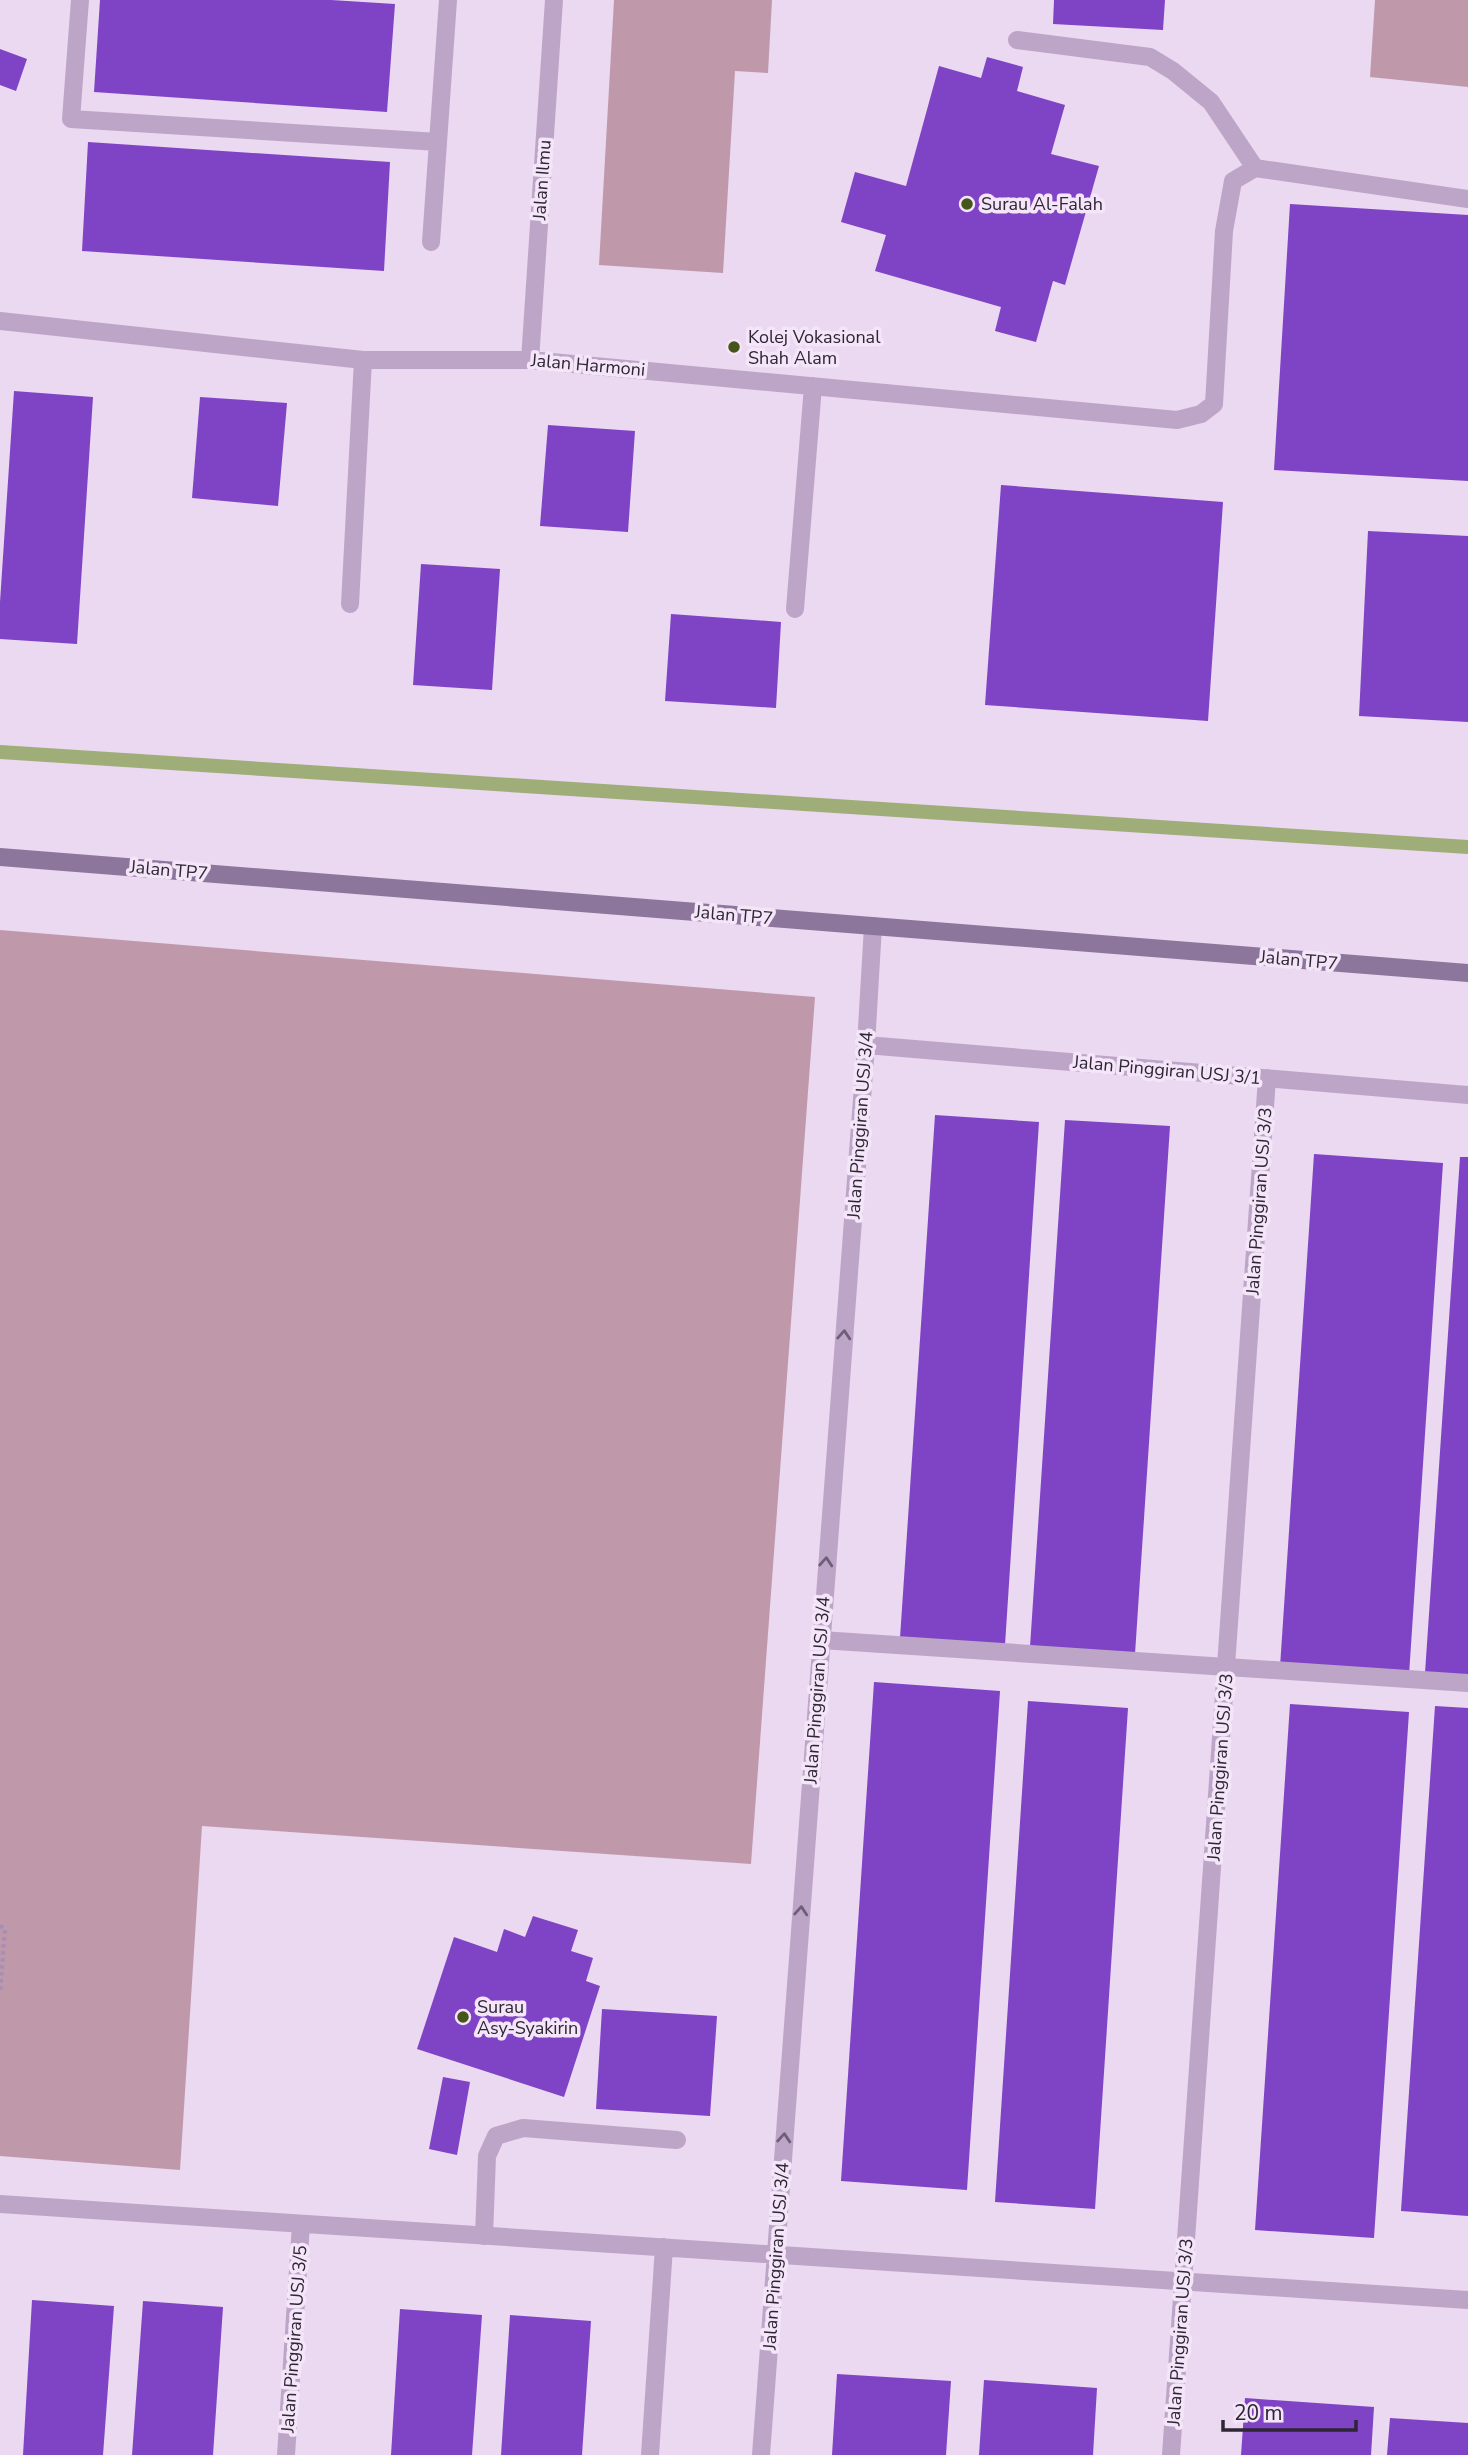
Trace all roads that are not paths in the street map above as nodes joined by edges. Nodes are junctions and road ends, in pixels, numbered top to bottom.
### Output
1 (80, 0) edge
2 (448, 0) edge
3 (554, 0) edge
4 (1017, 40) dead end
5 (438, 142) junction
6 (1255, 168) junction
7 (1468, 199) edge
8 (431, 242) dead end
9 (0, 321) edge
10 (363, 360) junction
11 (530, 360) junction
12 (813, 386) junction
13 (350, 604) dead end
14 (795, 609) dead end
15 (0, 857) edge
16 (873, 926) junction
17 (1468, 973) edge
18 (866, 1045) junction
19 (1268, 1078) junction
20 (1468, 1095) edge
21 (821, 1640) junction
22 (1227, 1668) junction
23 (1468, 1684) edge
24 (677, 2140) dead end
25 (0, 2204) edge
26 (301, 2224) junction
27 (484, 2236) junction
28 (664, 2247) junction
29 (776, 2255) junction
30 (1184, 2282) junction
31 (1468, 2300) edge
32 (286, 2455) edge
33 (650, 2455) edge
34 (761, 2455) edge
35 (1171, 2455) edge

1 - 5 street
2 - 5 street
3 - 11 street, Jalan Ilmu
4 - 6 street
5 - 8 street
6 - 7 street
6 - 12 street, Jalan Harmoni
9 - 10 street, Jalan Harmoni
10 - 11 street, Jalan Harmoni
10 - 13 street
11 - 12 street, Jalan Harmoni
12 - 14 street
15 - 16 street, Jalan TP7
16 - 17 street, Jalan TP7
16 - 18 street, Jalan Pinggiran USJ 3/4
18 - 19 street, Jalan Pinggiran USJ 3/1
21 -> 18 street, Jalan Pinggiran USJ 3/4
19 - 20 street, Jalan Pinggiran USJ 3/1
19 - 22 street, Jalan Pinggiran USJ 3/3
21 - 22 street
29 -> 21 street, Jalan Pinggiran USJ 3/4
22 - 23 street
22 - 30 street, Jalan Pinggiran USJ 3/3
24 - 27 street
25 - 26 street
26 - 27 street
26 - 32 street, Jalan Pinggiran USJ 3/5
27 - 28 street
28 - 29 street
28 - 33 street
29 - 30 street
29 - 34 street, Jalan Pinggiran USJ 3/4
30 - 31 street
30 - 35 street, Jalan Pinggiran USJ 3/3

